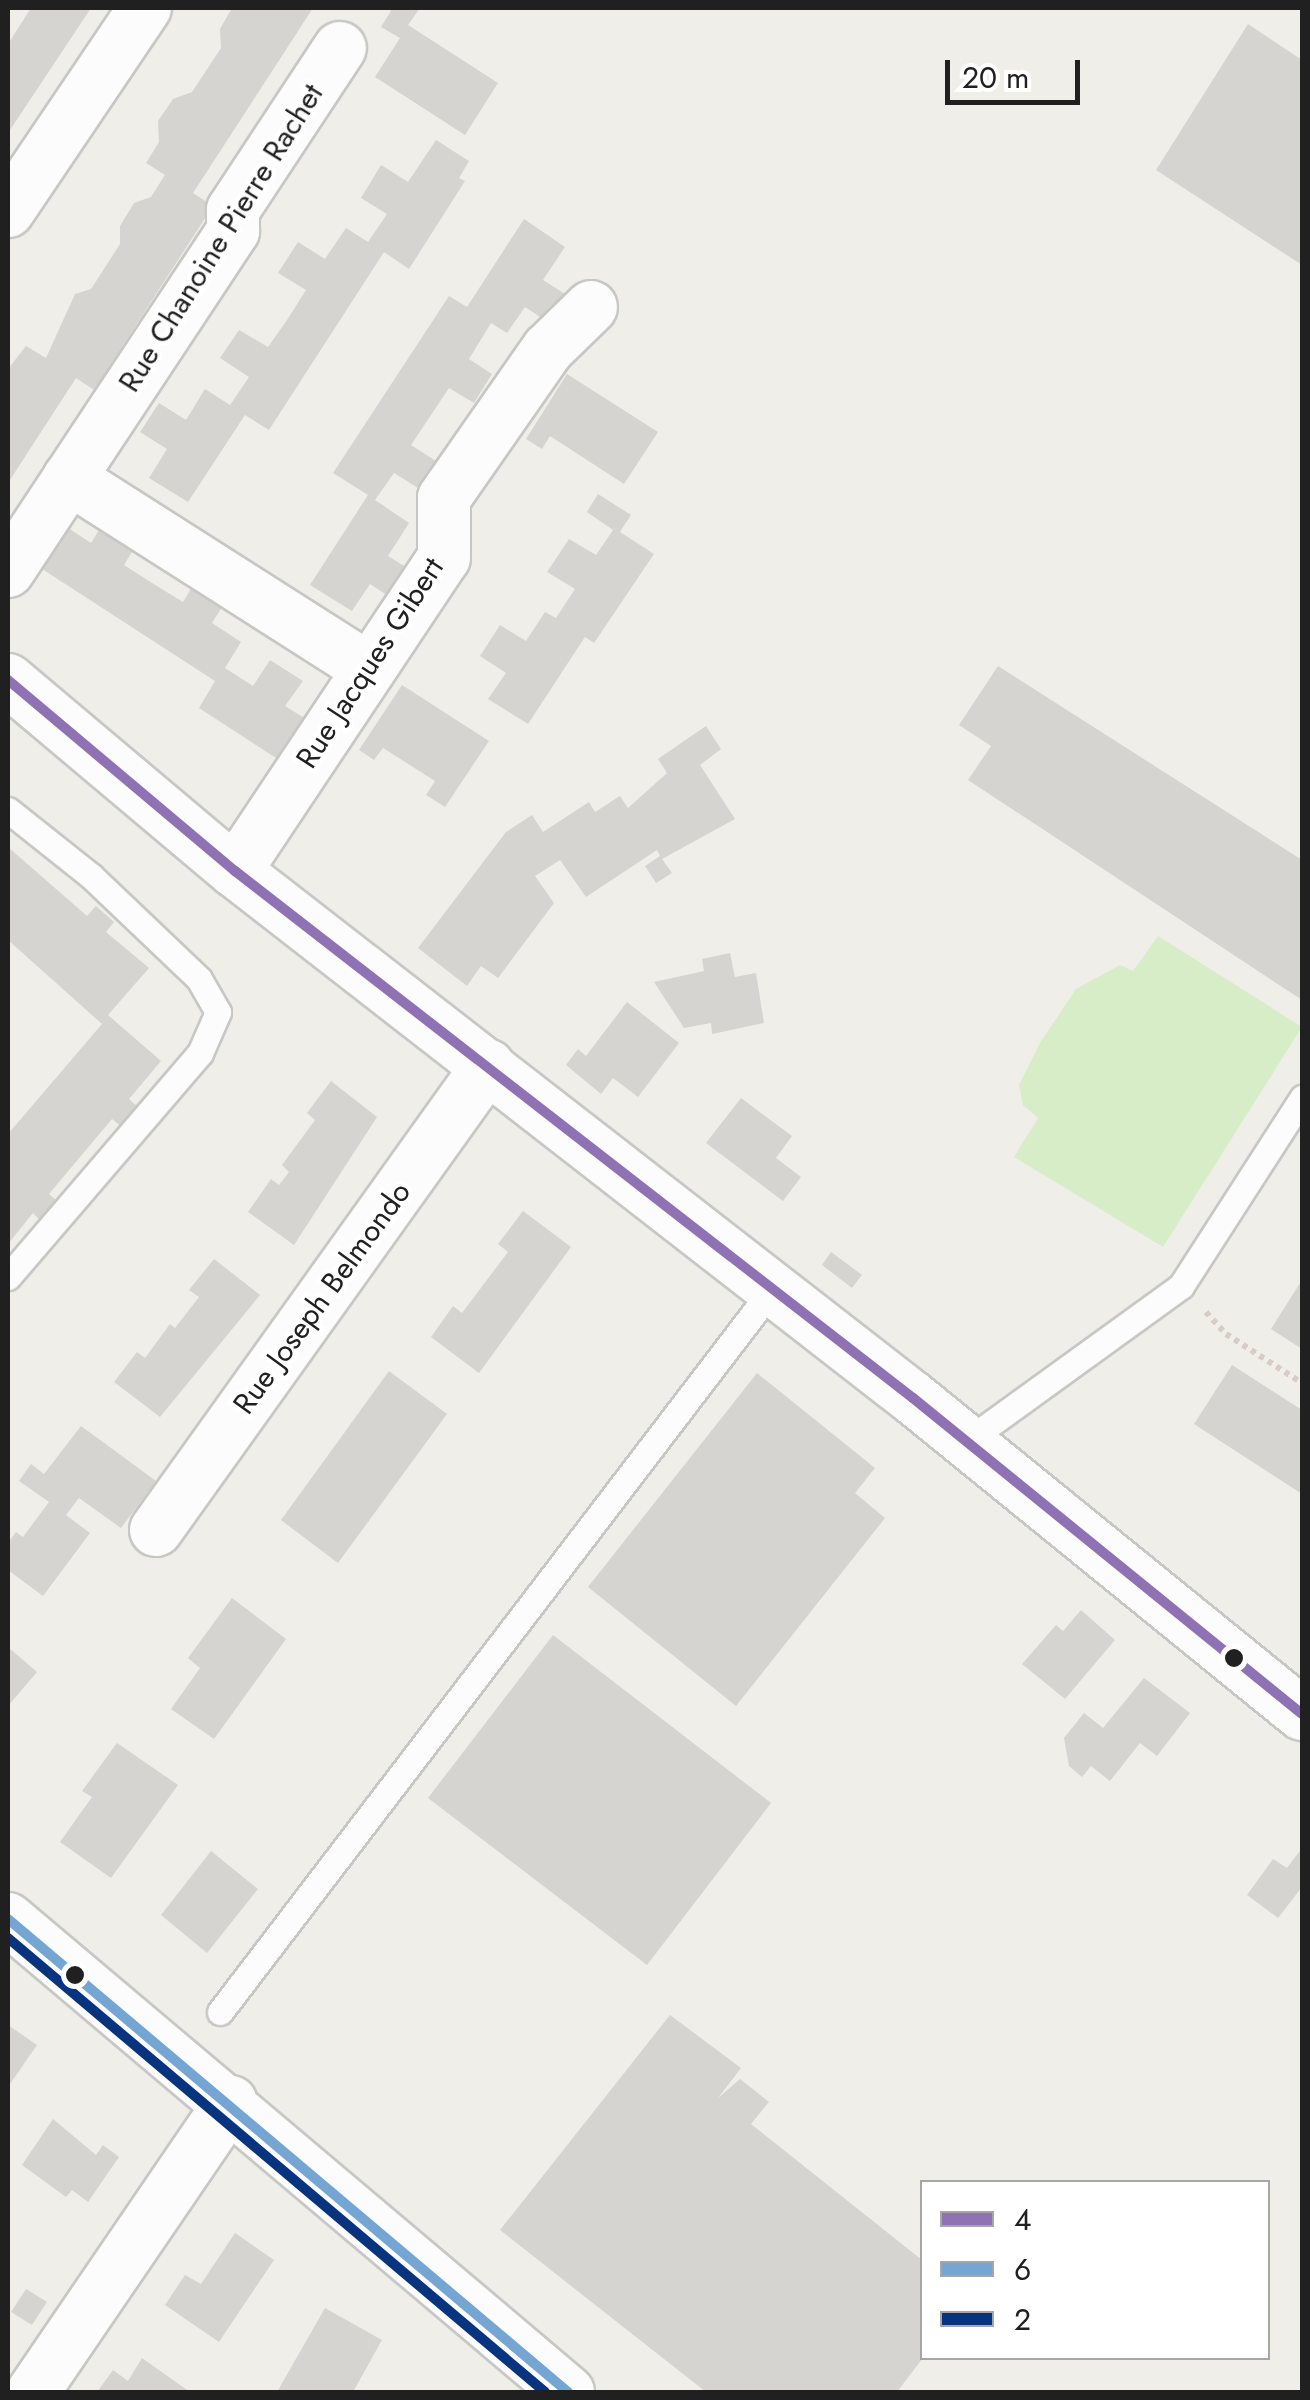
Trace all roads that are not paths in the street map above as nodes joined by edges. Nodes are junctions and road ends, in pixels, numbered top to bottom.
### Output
1 (145, 8) edge
2 (340, 48) dead end
3 (8, 211) edge
4 (591, 306) dead end
5 (70, 478) junction
6 (8, 571) edge
7 (369, 669) junction
8 (8, 680) edge
9 (8, 810) edge
10 (234, 871) junction
11 (488, 1066) junction
12 (1302, 1098) edge
13 (8, 1276) edge
14 (770, 1292) junction
15 (964, 1443) junction
16 (156, 1530) dead end
17 (1302, 1714) edge
18 (8, 1918) edge
19 (220, 2012) dead end
20 (231, 2102) junction
21 (33, 2392) edge
22 (568, 2392) edge

1 - 3 street
2 - 5 street, Rue Chanoine Pierre Rachet
4 - 7 street, Rue Jacques Gibert
5 - 6 street, Rue Chanoine Pierre Rachet
5 - 7 street
7 - 10 street, Rue Jacques Gibert
8 - 10 street
9 - 13 lane
10 - 11 street
11 - 14 street
11 - 16 street, Rue Joseph Belmondo
12 - 15 lane
14 - 15 street
14 - 19 lane
15 - 17 street
18 - 20 street
20 - 21 street
20 - 22 street

